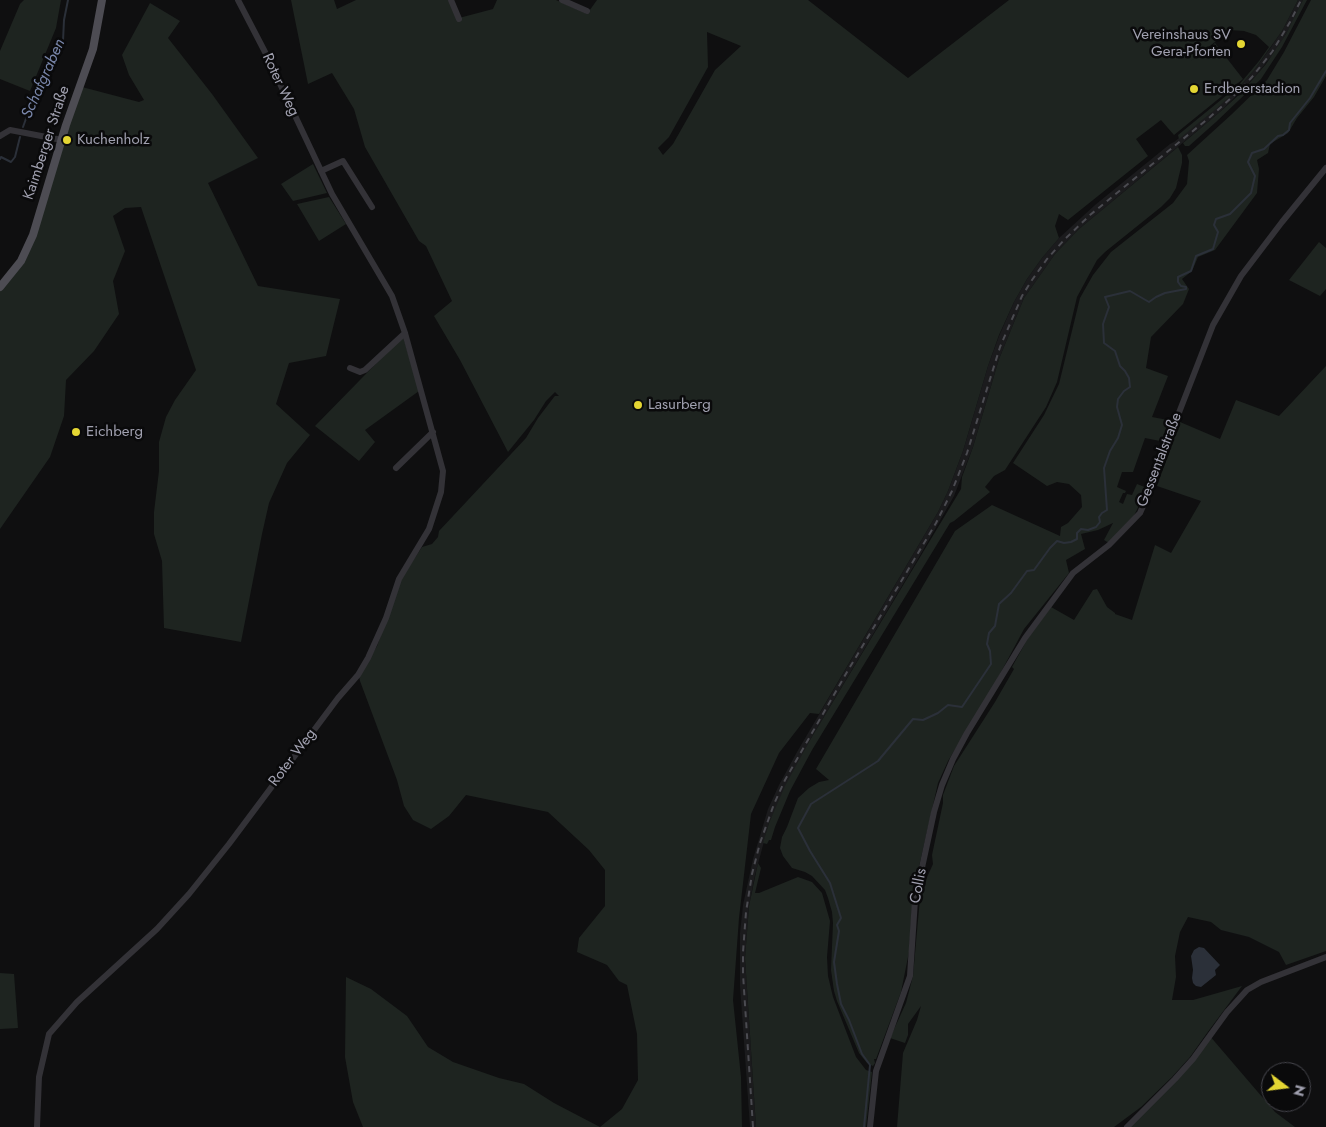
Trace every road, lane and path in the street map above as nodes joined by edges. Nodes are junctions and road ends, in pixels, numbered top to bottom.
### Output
1 (102, 0) edge
2 (238, 0) edge
3 (451, 0) edge
4 (562, 0) edge
5 (587, 11) dead end
6 (459, 19) dead end
7 (0, 136) edge
8 (62, 140) junction
9 (1326, 168) edge
10 (321, 171) junction
11 (372, 207) dead end
12 (0, 287) edge
13 (405, 332) junction
14 (350, 368) dead end
15 (433, 432) junction
16 (396, 468) dead end
17 (967, 733) joint
18 (1326, 957) edge
19 (37, 1127) edge
20 (870, 1127) edge
21 (1127, 1127) edge

1 - 8 main road, Kaimberger Straße
2 - 10 street, Roter Weg
3 - 6 street
4 - 5 street
7 - 8 street
8 - 12 main road, Kaimberger Straße
9 - 17 street, Gessentalstraße
10 - 11 street
10 - 13 street, Roter Weg
13 - 14 street
13 - 15 street, Roter Weg
15 - 16 street
15 - 19 street, Roter Weg
17 - 20 street, Collis
18 - 21 street

